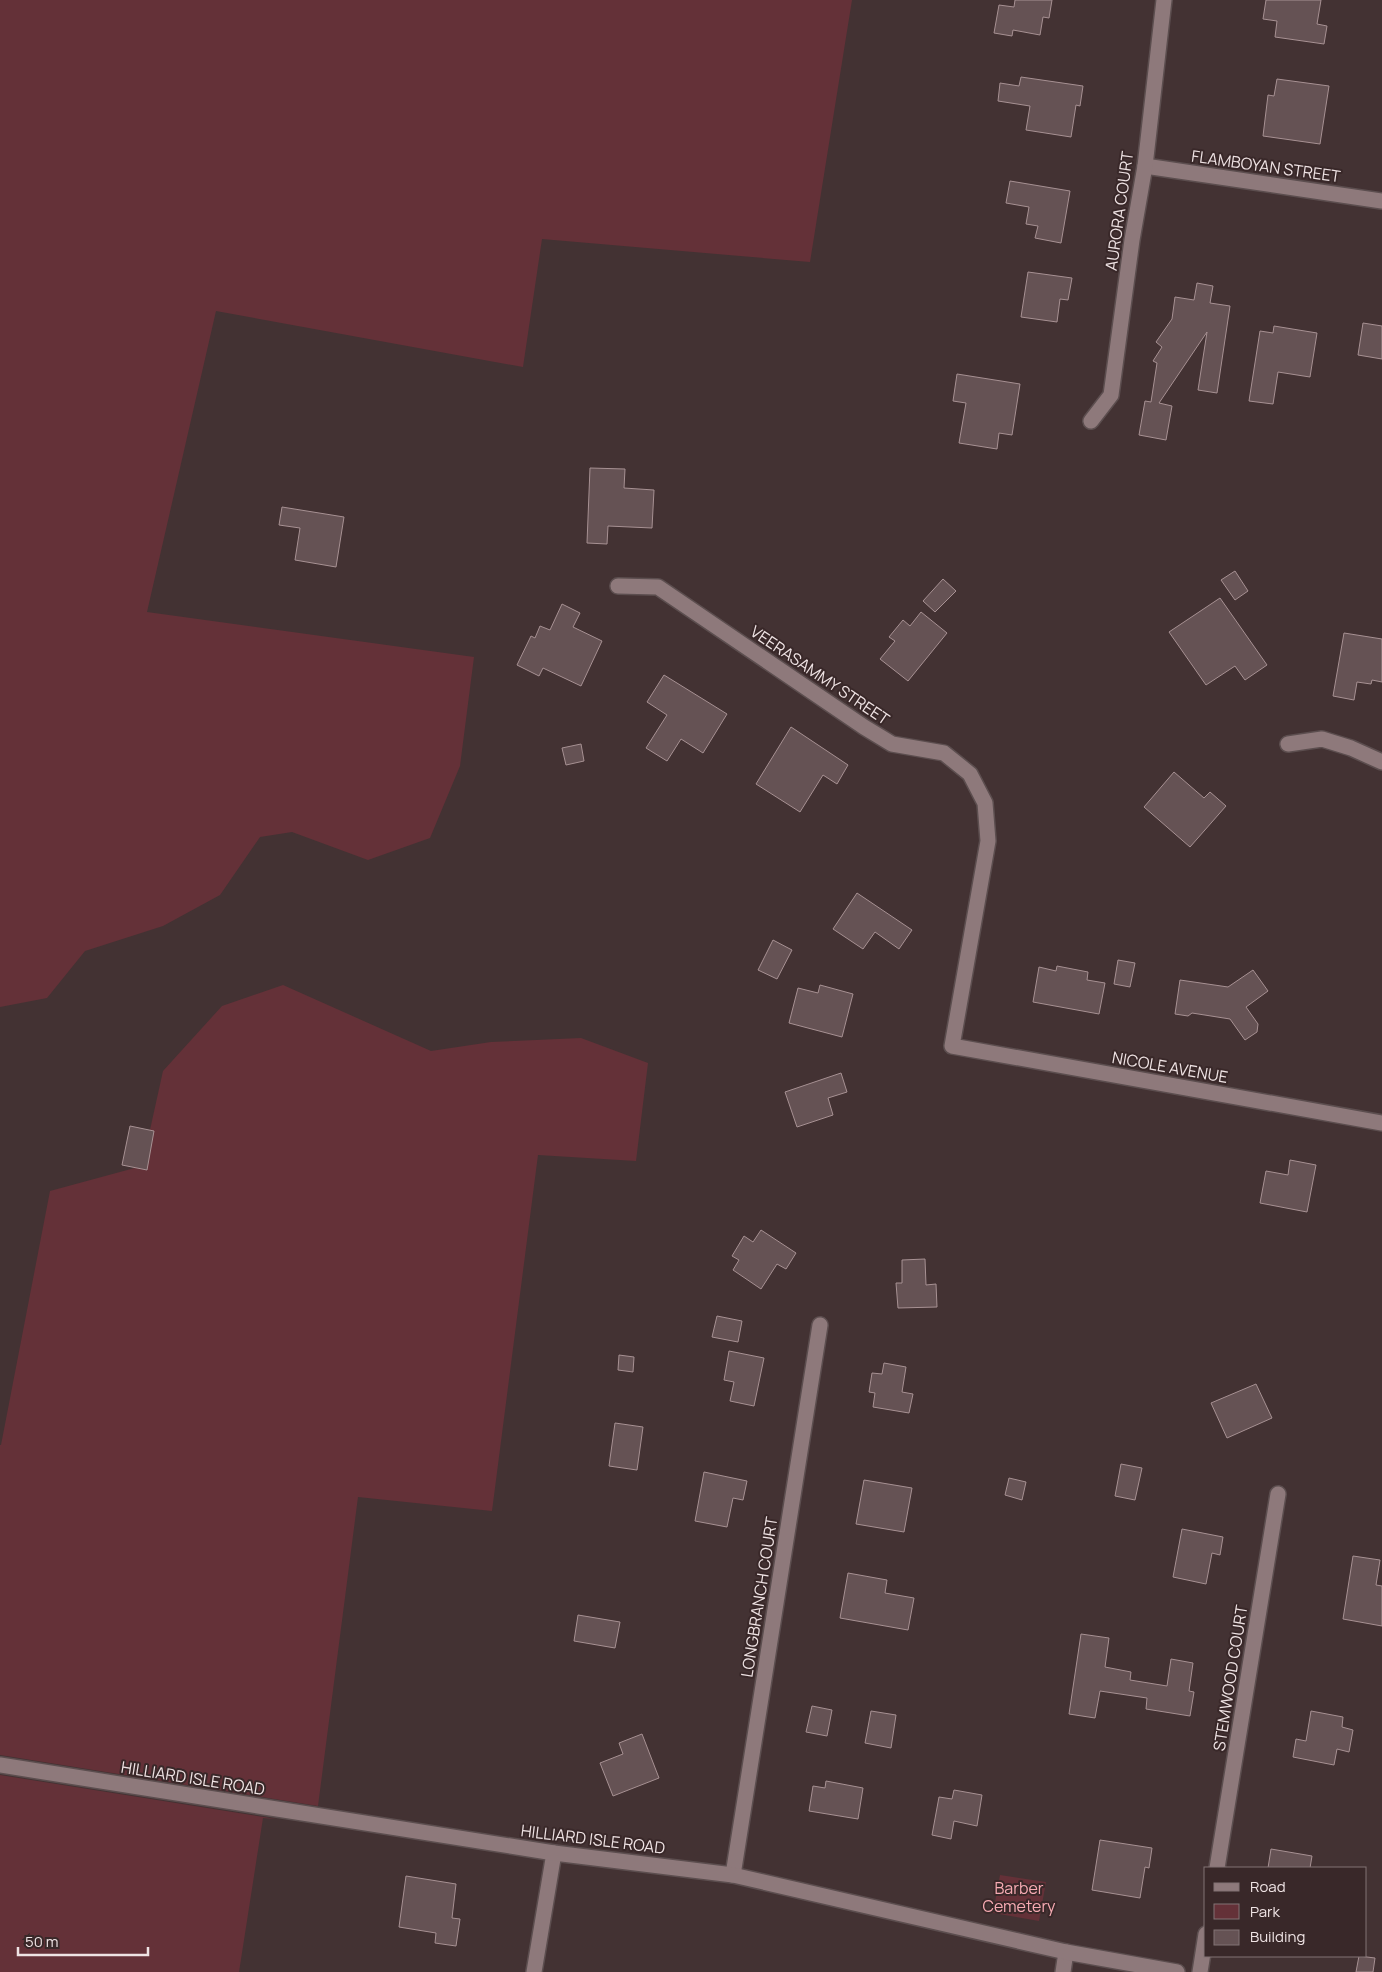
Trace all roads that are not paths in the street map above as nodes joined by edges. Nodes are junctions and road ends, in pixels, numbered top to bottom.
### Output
1 (1164, 0) edge
2 (1144, 166) junction
3 (1382, 201) edge
4 (1091, 420) dead end
5 (618, 586) dead end
6 (1288, 744) dead end
7 (1382, 762) edge
8 (952, 1046) joint
9 (1382, 1123) edge
10 (820, 1325) dead end
11 (1278, 1494) dead end
12 (0, 1765) edge
13 (554, 1853) junction
14 (1216, 1867) edge
15 (733, 1875) junction
16 (1204, 1947) edge
17 (1066, 1952) junction
18 (534, 1972) edge
19 (1063, 1972) edge
20 (1177, 1972) edge
21 (1200, 1972) edge

1 - 2 street, AURORA COURT
2 - 3 street, FLAMBOYAN STREET
2 - 4 street, AURORA COURT
5 - 8 street, VEERASAMMY STREET
6 - 7 street
8 - 9 street, NICOLE AVENUE
10 - 15 street, LONGBRANCH COURT
11 - 14 street, STEMWOOD COURT
12 - 13 street, HILLIARD ISLE ROAD
13 - 15 street, HILLIARD ISLE ROAD
13 - 18 street
15 - 17 street, HILLIARD ISLE ROAD
16 - 21 street
17 - 19 street
17 - 20 street, HILLIARD ISLE ROAD

